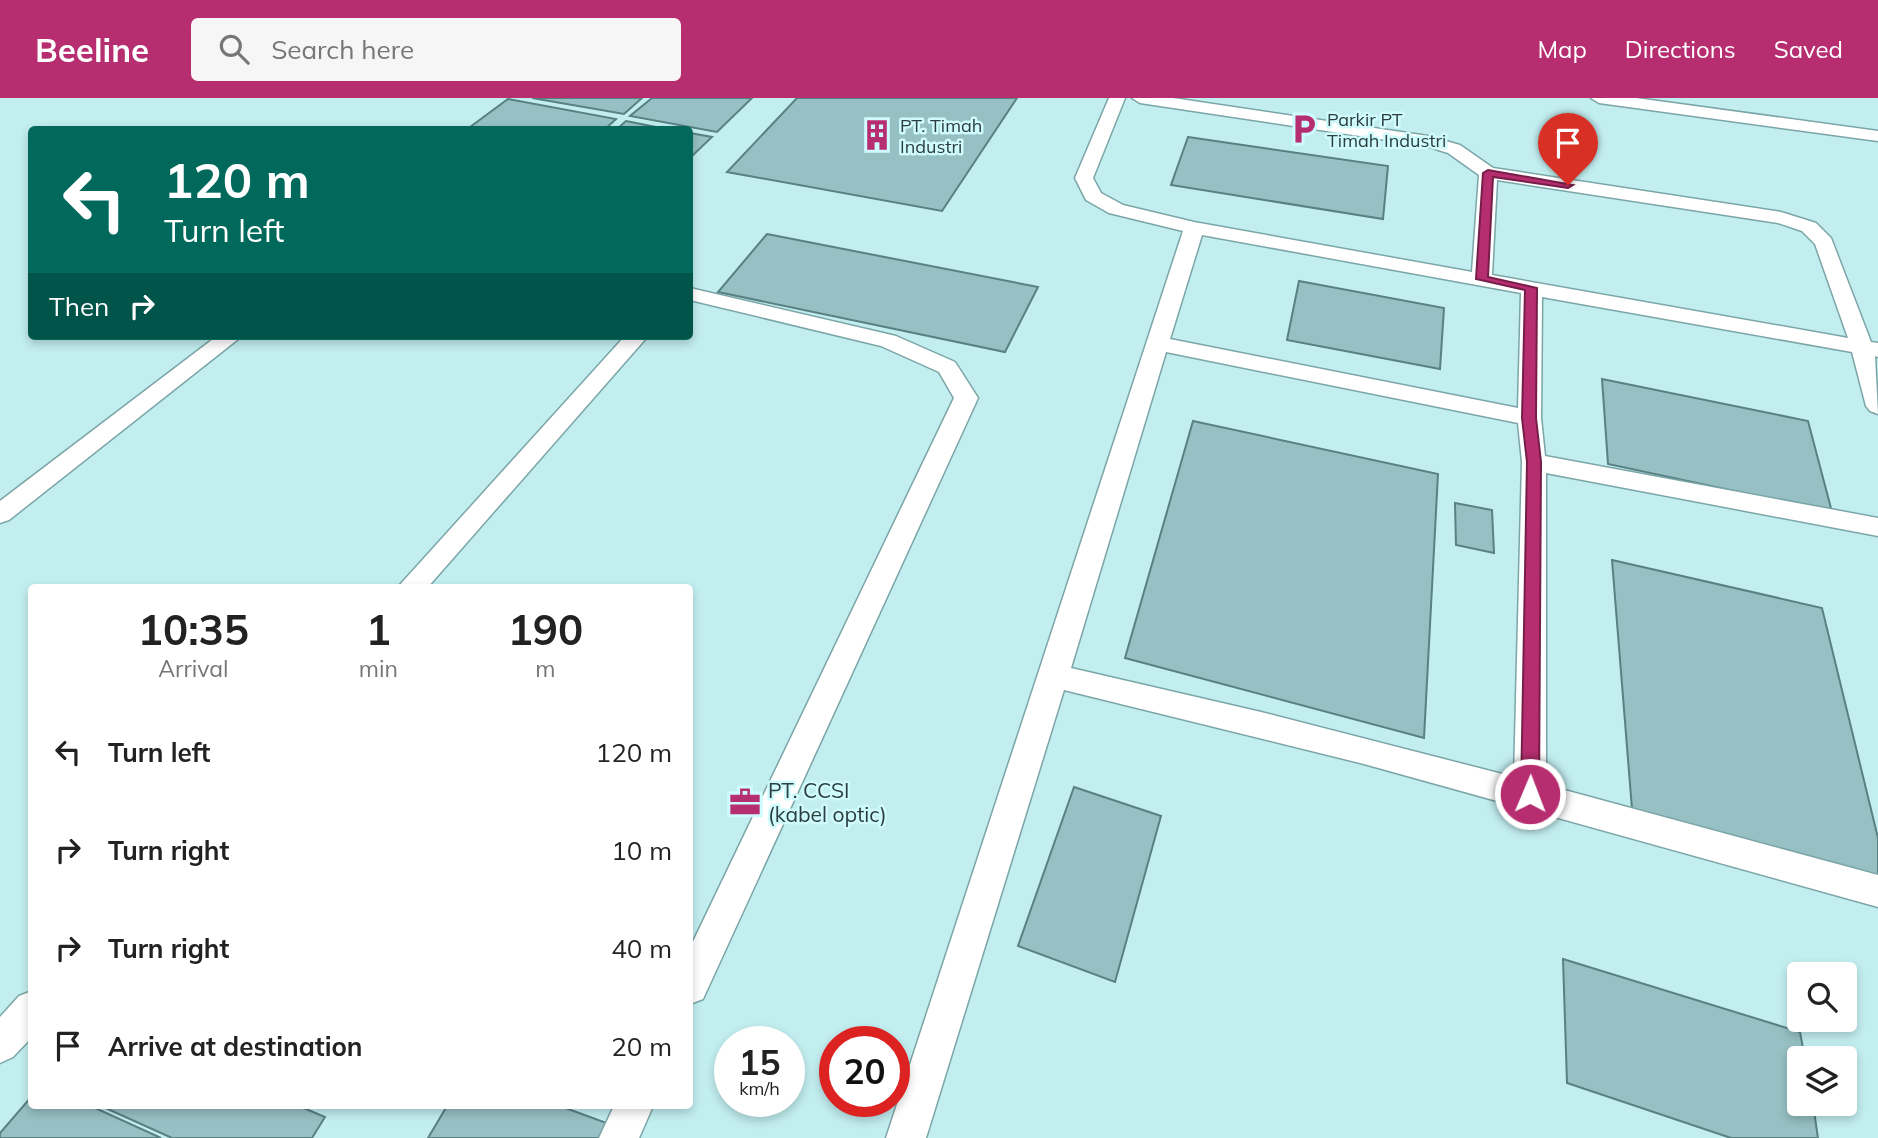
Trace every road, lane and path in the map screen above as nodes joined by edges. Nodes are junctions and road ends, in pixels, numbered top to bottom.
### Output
1 (1117, 98) edge
2 (1140, 98) edge
3 (1599, 98) edge
4 (1878, 136) edge
5 (1488, 173) junction
6 (1194, 228) junction
7 (1482, 279) junction
8 (1531, 288) junction
9 (693, 295) edge
10 (226, 340) edge
11 (633, 340) edge
12 (1156, 343) junction
13 (1870, 349) edge
14 (1878, 406) edge
15 (1529, 418) junction
16 (1534, 462) junction
17 (0, 514) edge
18 (1878, 527) edge
19 (415, 584) edge
20 (1054, 676) junction
21 (1530, 794) junction
22 (1878, 891) edge
23 (693, 980) edge
24 (28, 1013) edge
25 (0, 1044) edge
26 (633, 1109) edge
27 (619, 1138) edge
28 (906, 1138) edge

1 - 6 lane
2 - 5 lane
3 - 4 lane
5 - 7 lane
5 - 13 lane
6 - 7 lane
6 - 12 lane
7 - 8 lane
8 - 13 lane
8 - 15 lane
9 - 23 lane
10 - 17 lane
11 - 19 lane
12 - 15 lane
12 - 20 lane
13 - 14 lane
15 - 16 lane
16 - 18 lane
16 - 21 lane
20 - 21 lane
20 - 28 lane
21 - 22 lane
24 - 25 lane
26 - 27 lane

